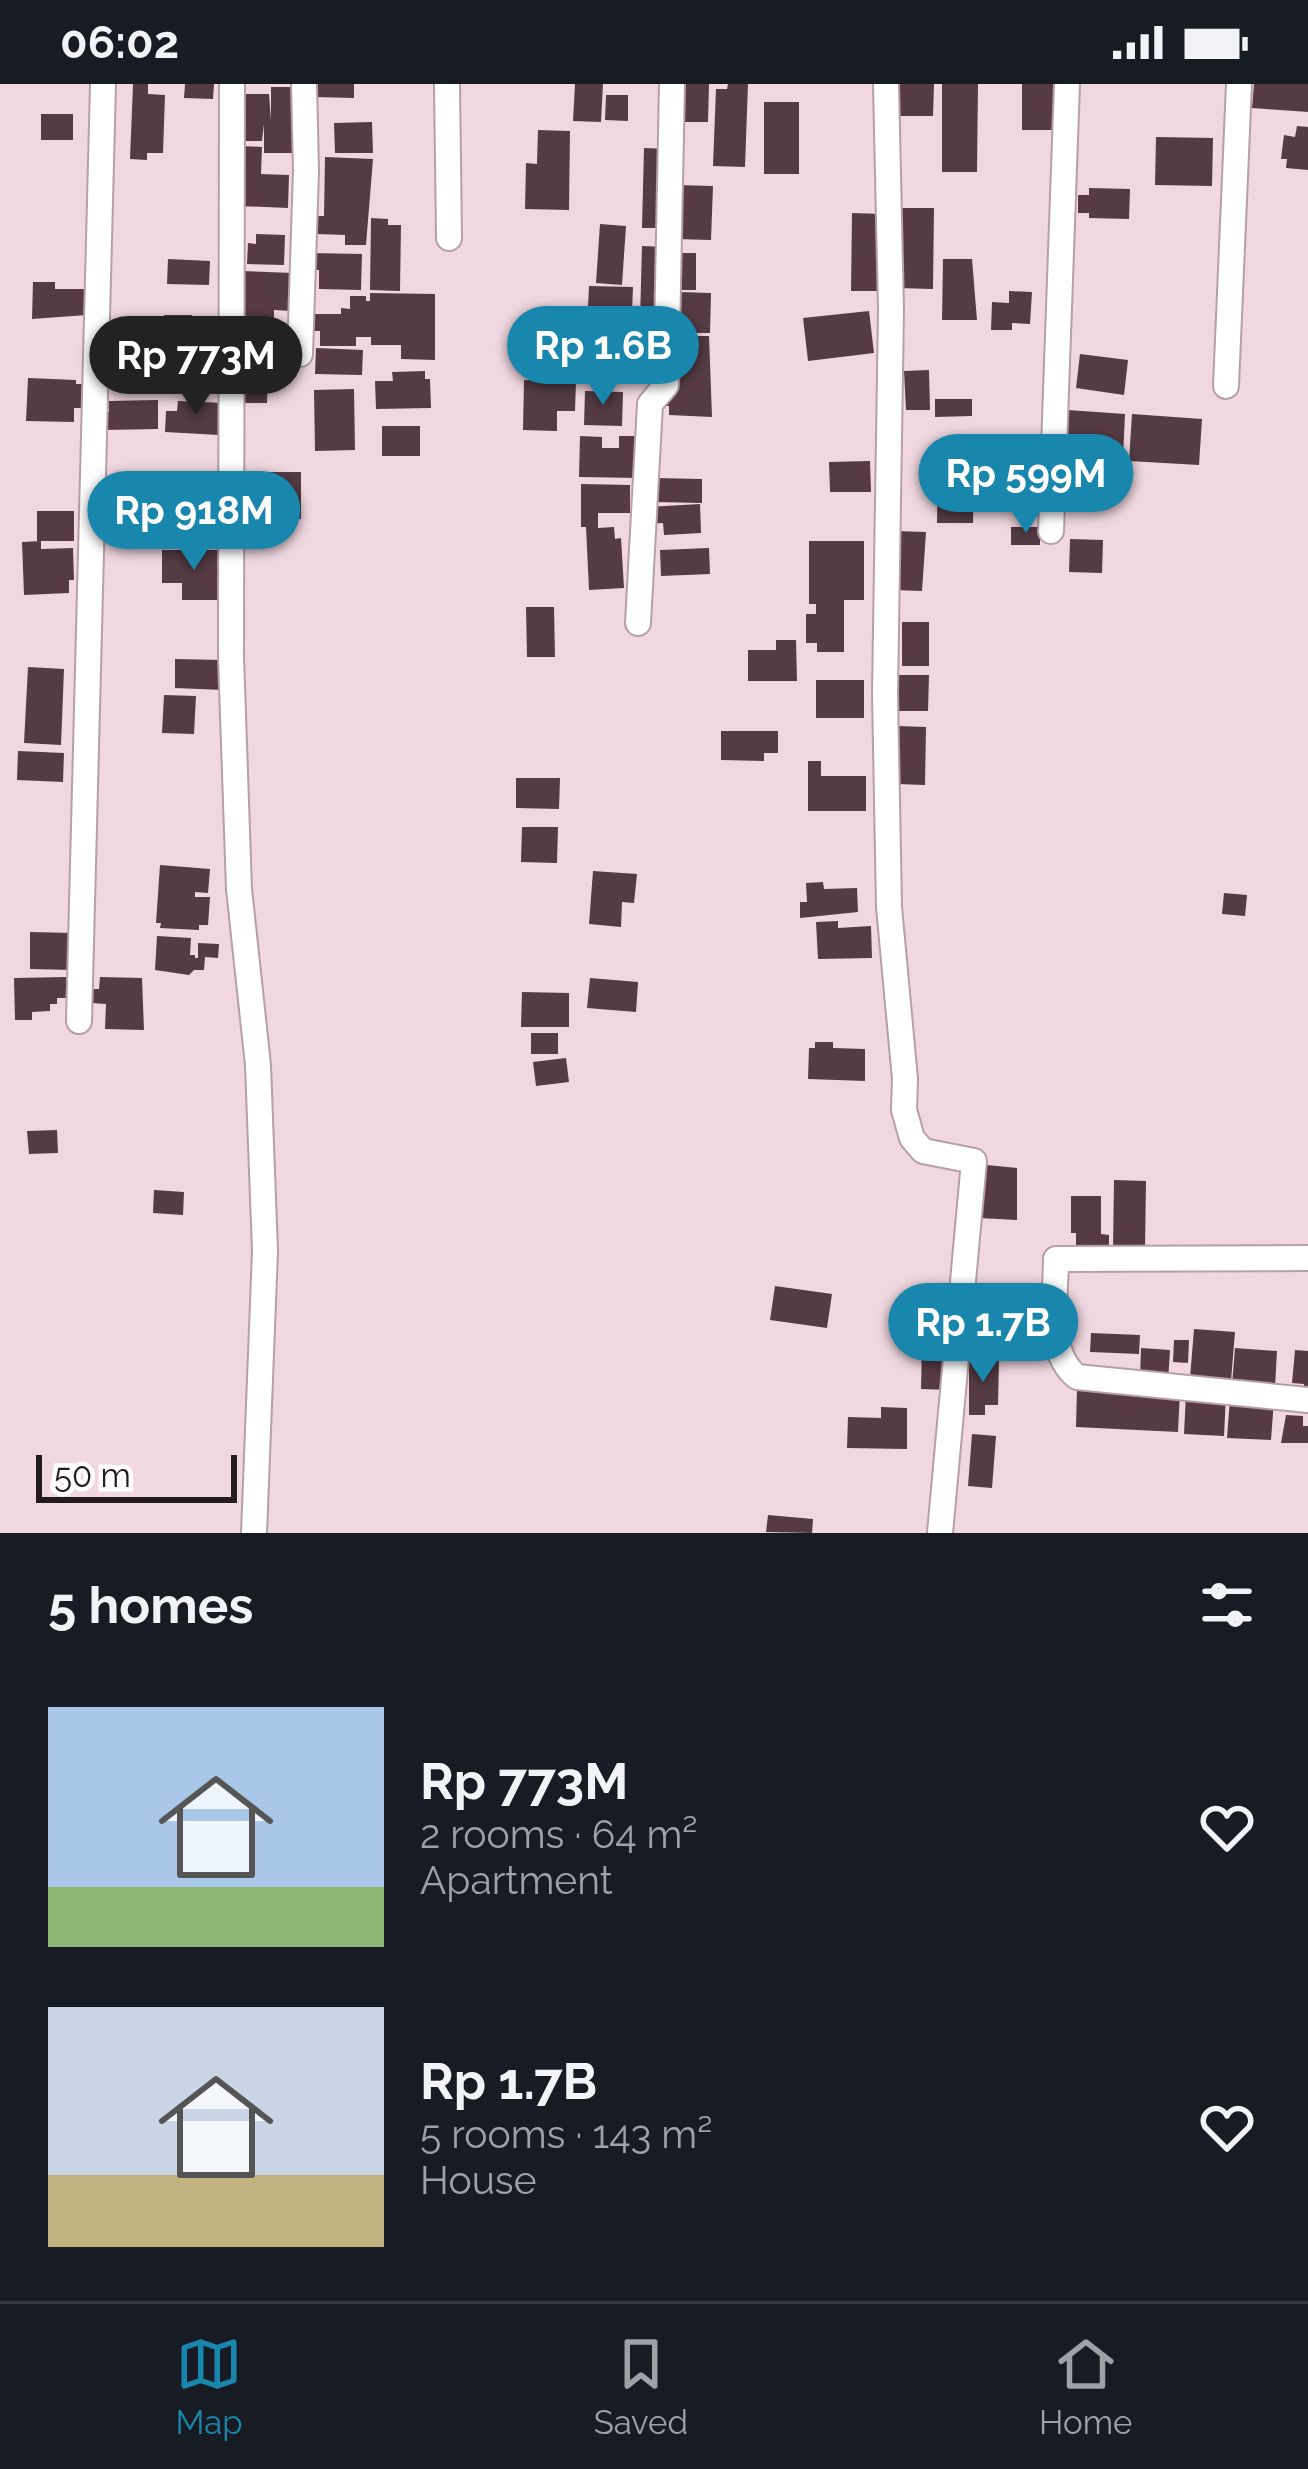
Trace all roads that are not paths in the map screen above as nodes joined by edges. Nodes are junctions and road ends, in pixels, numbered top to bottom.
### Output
1 (103, 84) edge
2 (232, 84) edge
3 (304, 84) edge
4 (447, 84) edge
5 (672, 84) edge
6 (886, 84) edge
7 (1066, 84) edge
8 (1239, 84) edge
9 (449, 238) dead end
10 (300, 354) dead end
11 (1226, 386) dead end
12 (1051, 531) dead end
13 (638, 623) dead end
14 (79, 1021) dead end
15 (1308, 1258) edge
16 (1308, 1400) edge
17 (254, 1533) edge
18 (940, 1533) edge

1 - 14 street
2 - 17 street
3 - 10 street
4 - 9 street
5 - 13 street
6 - 18 street
7 - 12 street
8 - 11 street
15 - 16 street

